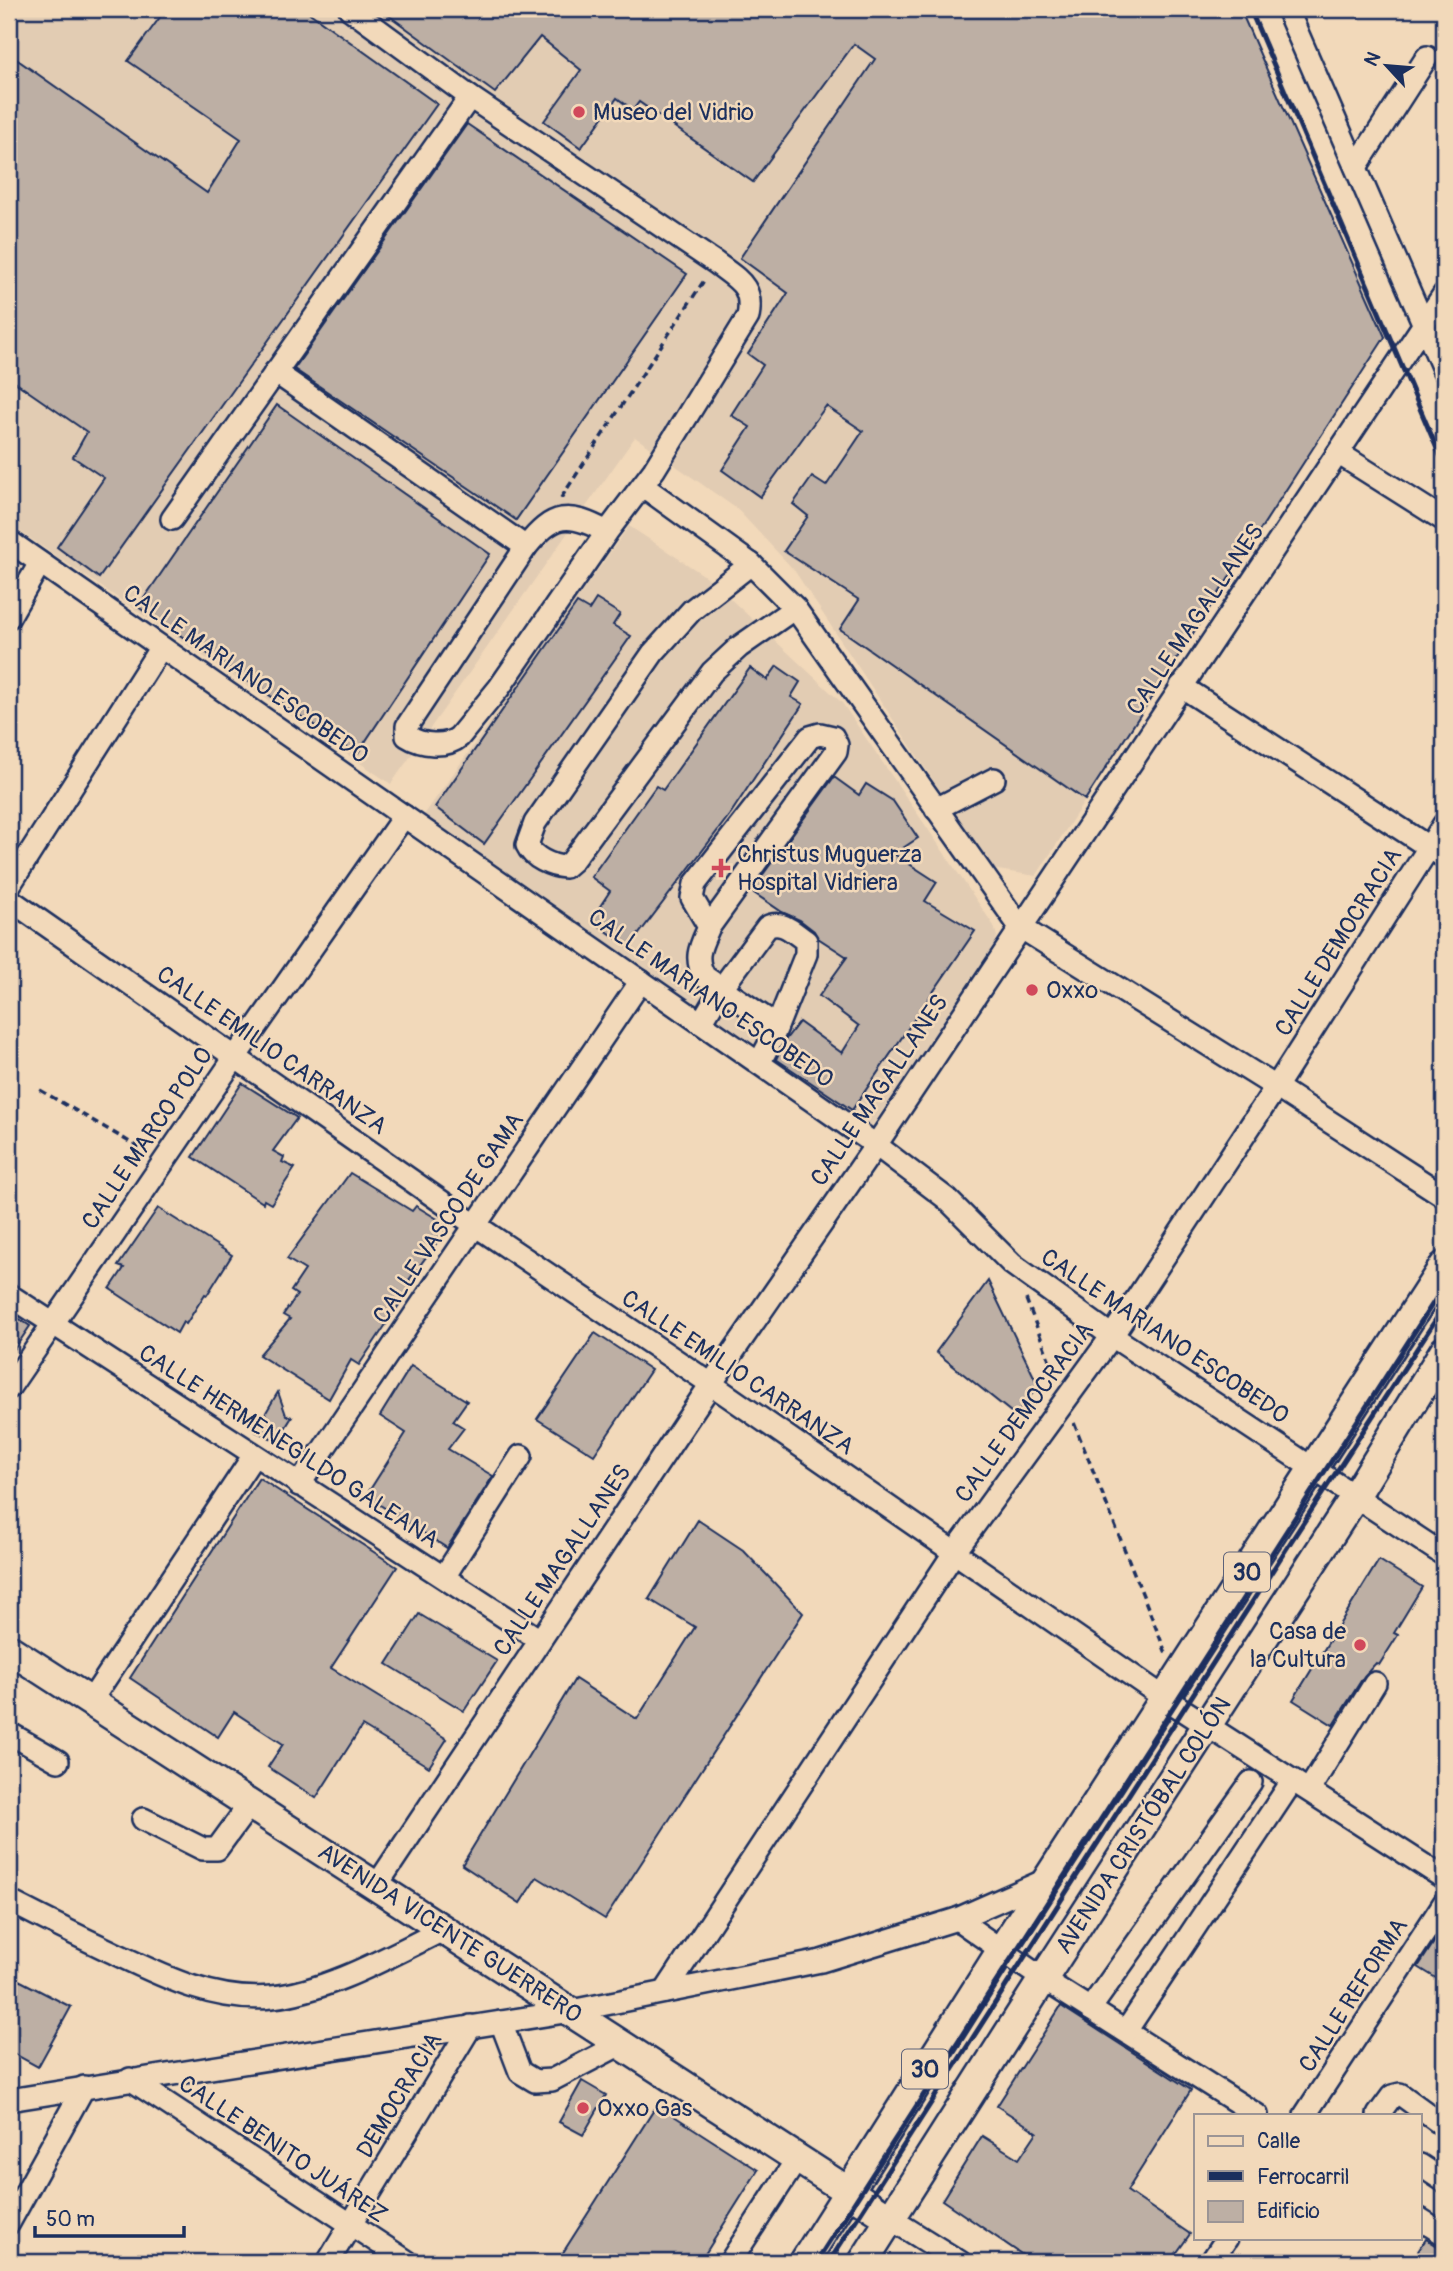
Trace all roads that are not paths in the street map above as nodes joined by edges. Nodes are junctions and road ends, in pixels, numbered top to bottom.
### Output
1 (350, 9) edge
2 (1287, 9) edge
3 (1427, 57) dead end
4 (470, 97) junction
5 (1356, 167) junction
6 (1444, 294) edge
7 (1424, 324) junction
8 (1444, 371) edge
9 (275, 372) junction
10 (1338, 453) junction
11 (643, 486) junction
12 (172, 519) dead end
13 (1444, 520) edge
14 (607, 532) junction
15 (9, 541) edge
16 (526, 547) junction
17 (40, 563) junction
18 (751, 564) junction
19 (795, 608) junction
20 (9, 617) edge
21 (160, 647) junction
22 (1181, 686) junction
23 (994, 779) dead end
24 (936, 809) junction
25 (404, 816) junction
26 (1444, 824) edge
27 (1437, 852) edge
28 (9, 886) edge
29 (9, 899) edge
30 (709, 927) junction
31 (1020, 927) junction
32 (641, 981) junction
33 (722, 989) junction
34 (701, 1023) junction
35 (777, 1026) junction
36 (236, 1056) junction
37 (759, 1063) junction
38 (1276, 1087) junction
39 (876, 1144) junction
40 (1444, 1196) edge
41 (475, 1225) junction
42 (1444, 1266) edge
43 (9, 1295) edge
44 (52, 1323) junction
45 (1112, 1336) junction
46 (1444, 1351) edge
47 (711, 1384) junction
48 (9, 1388) edge
49 (254, 1455) junction
50 (521, 1456) dead end
51 (1314, 1468) junction
52 (299, 1485) junction
53 (1354, 1498) junction
54 (954, 1553) junction
55 (1444, 1555) edge
56 (444, 1577) junction
57 (540, 1640) junction
58 (9, 1649) edge
59 (1375, 1683) dead end
60 (1159, 1694) junction
61 (90, 1702) junction
62 (1208, 1725) junction
63 (9, 1733) edge
64 (58, 1761) dead end
65 (1251, 1782) dead end
66 (1301, 1785) junction
67 (250, 1804) junction
68 (143, 1819) dead end
69 (1050, 1878) junction
70 (1444, 1878) edge
71 (377, 1885) junction
72 (9, 1901) edge
73 (1444, 1903) edge
74 (957, 1919) junction
75 (445, 1929) junction
76 (1001, 1951) junction
77 (1043, 1979) junction
78 (665, 1992) junction
79 (1090, 2009) junction
80 (570, 2011) junction
81 (501, 2022) junction
82 (471, 2026) junction
83 (1126, 2031) junction
84 (621, 2044) junction
85 (130, 2079) junction
86 (83, 2087) junction
87 (9, 2100) edge
88 (1255, 2114) edge
89 (1306, 2114) edge
90 (1379, 2114) edge
91 (1444, 2126) edge
92 (797, 2160) junction
93 (1422, 2166) edge
94 (1444, 2181) edge
95 (847, 2193) junction
96 (891, 2219) junction
97 (1422, 2220) edge
98 (9, 2223) edge
99 (350, 2226) junction
100 (1444, 2234) edge
101 (1226, 2240) edge
102 (328, 2262) edge
103 (408, 2262) edge
104 (730, 2262) edge
105 (803, 2262) edge
106 (863, 2262) edge
107 (960, 2262) edge
108 (1211, 2262) edge

1 - 4 street
2 - 5 street
3 - 5 street
4 - 9 street
4 - 11 street
5 - 7 street
6 - 7 street, CALLE MAGALLANES
7 - 8 street
7 - 10 street, CALLE MAGALLANES
9 - 12 street
9 - 16 street
10 - 13 street
10 - 22 street, CALLE MAGALLANES
11 - 14 street
11 - 18 street
14 - 16 street
14 - 16 street
15 - 17 street, CALLE MARIANO ESCOBEDO
17 - 20 street
17 - 21 street, CALLE MARIANO ESCOBEDO
18 - 19 street
18 - 19 street
19 - 24 street
21 - 25 street, CALLE MARIANO ESCOBEDO
21 - 28 street
22 - 27 street
22 - 31 street, CALLE MAGALLANES
23 - 24 street
24 - 31 street
25 - 32 street, CALLE MARIANO ESCOBEDO
25 - 36 street, CALLE MARCO POLO
26 - 27 street, CALLE DEMOCRACIA
27 - 38 street, CALLE DEMOCRACIA
29 - 36 street, CALLE EMILIO CARRANZA
30 - 30 street
30 - 33 street
31 - 38 street
31 - 39 street, CALLE MAGALLANES
32 - 34 street, CALLE MARIANO ESCOBEDO
32 - 41 street, CALLE VASCO DE GAMA
33 - 34 street
33 - 35 street
33 - 35 street
34 - 37 street, CALLE MARIANO ESCOBEDO
35 - 37 street
36 - 41 street, CALLE EMILIO CARRANZA
36 - 44 street, CALLE MARCO POLO
37 - 39 street, CALLE MARIANO ESCOBEDO
38 - 40 street
38 - 45 street, CALLE DEMOCRACIA
39 - 45 street, CALLE MARIANO ESCOBEDO
39 - 47 street, CALLE MAGALLANES
41 - 47 street, CALLE EMILIO CARRANZA
41 - 52 street, CALLE VASCO DE GAMA
42 - 51 main road, 30
43 - 44 street, CALLE HERMENEGILDO GALEANA
44 - 48 street, CALLE MARCO POLO
44 - 49 street, CALLE HERMENEGILDO GALEANA
45 - 51 street, CALLE MARIANO ESCOBEDO
45 - 54 street, CALLE DEMOCRACIA
46 - 53 main road, AVENIDA CRISTÓBAL COLÓN / 30
47 - 54 street, CALLE EMILIO CARRANZA
47 - 57 street, CALLE MAGALLANES
49 - 52 street, CALLE HERMENEGILDO GALEANA
49 - 61 street
50 - 56 street
51 - 53 street, CALLE MARIANO ESCOBEDO
51 - 60 main road, 30
52 - 56 street, CALLE HERMENEGILDO GALEANA
53 - 55 street, CALLE MARIANO ESCOBEDO
53 - 62 main road, AVENIDA CRISTÓBAL COLÓN / 30
54 - 60 street, CALLE EMILIO CARRANZA
54 - 78 street, CALLE DEMOCRACIA
56 - 57 street, CALLE HERMENEGILDO GALEANA
57 - 71 street, CALLE MAGALLANES
58 - 61 main road, AVENIDA VICENTE GUERRERO
59 - 66 street
60 - 62 street, CALLE EMILIO CARRANZA
60 - 69 main road, 30
61 - 67 main road, AVENIDA VICENTE GUERRERO
62 - 66 street, CALLE EMILIO CARRANZA
62 - 77 main road, AVENIDA CRISTÓBAL COLÓN / 30
63 - 64 street
65 - 79 street
66 - 70 street, CALLE EMILIO CARRANZA
66 - 83 street
67 - 68 street
67 - 71 main road, AVENIDA VICENTE GUERRERO
69 - 74 street
69 - 76 main road, AVENIDA CRISTÓBAL COLÓN / 30
71 - 75 main road, AVENIDA VICENTE GUERRERO
72 - 75 street
73 - 89 street, CALLE REFORMA
74 - 76 street
74 - 78 street
75 - 80 main road, AVENIDA VICENTE GUERRERO
76 - 77 street
76 - 95 main road, AVENIDA CRISTÓBAL COLÓN / 30
77 - 79 street
77 - 96 main road, AVENIDA CRISTÓBAL COLÓN / 30
78 - 80 street
79 - 83 street
80 - 81 street
80 - 84 main road, AVENIDA VICENTE GUERRERO
81 - 82 street
81 - 84 street
82 - 85 street
82 - 99 street, DEMOCRACIA
83 - 88 street
84 - 92 main road, AVENIDA VICENTE GUERRERO
85 - 86 street
85 - 99 street, CALLE BENITO JUÁREZ
86 - 87 street
86 - 98 street
90 - 91 street
92 - 95 main road, AVENIDA VICENTE GUERRERO
92 - 104 street
93 - 94 street
95 - 96 main road, AVENIDA VICENTE GUERRERO
95 - 105 main road, AVENIDA CRISTÓBAL COLÓN / 30
96 - 106 main road, AVENIDA CRISTÓBAL COLÓN / 30
96 - 107 street
97 - 100 street
99 - 102 street, DEMOCRACIA
99 - 103 street, CALLE BENITO JUÁREZ
101 - 108 street

